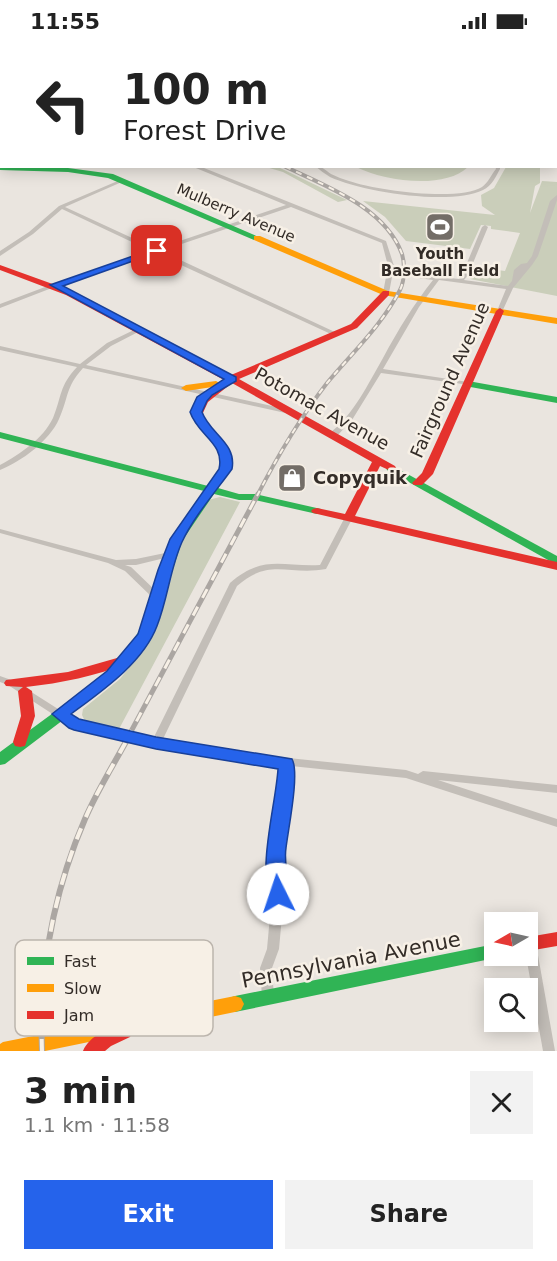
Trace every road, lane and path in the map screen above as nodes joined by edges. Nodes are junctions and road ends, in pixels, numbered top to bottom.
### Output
1 (0, 168) edge
2 (69, 168) edge
3 (197, 168) edge
4 (319, 168) edge
5 (498, 168) edge
6 (122, 181) junction
7 (557, 197) edge
8 (291, 205) junction
9 (61, 207) junction
10 (230, 226) junction
11 (485, 227) dead end
12 (157, 251) junction
13 (0, 254) edge
14 (0, 267) edge
15 (412, 275) dead end
16 (436, 279) junction
17 (460, 282) junction
18 (55, 285) junction
19 (512, 285) junction
20 (386, 293) junction
21 (419, 299) junction
22 (0, 306) edge
23 (500, 311) junction
24 (557, 321) edge
25 (138, 330) junction
26 (335, 334) junction
27 (0, 348) edge
28 (82, 365) junction
29 (380, 371) junction
30 (232, 379) junction
31 (468, 384) junction
32 (186, 388) junction
33 (208, 393) junction
34 (557, 400) edge
35 (292, 412) junction
36 (0, 435) edge
37 (333, 435) junction
38 (34, 444) junction
39 (378, 460) junction
40 (0, 468) edge
41 (418, 483) junction
42 (213, 487) junction
43 (348, 519) junction
44 (0, 531) edge
45 (451, 544) junction
46 (170, 554) junction
47 (111, 561) junction
48 (557, 561) edge
49 (557, 567) edge
50 (557, 574) edge
51 (156, 596) junction
52 (130, 656) junction
53 (5, 681) edge
54 (25, 691) junction
55 (60, 714) junction
56 (20, 742) junction
57 (156, 743) junction
58 (0, 760) edge
59 (286, 764) junction
60 (406, 774) junction
61 (557, 789) edge
62 (557, 823) edge
63 (557, 939) edge
64 (538, 942) edge
65 (484, 953) edge
66 (533, 966) edge
67 (268, 997) junction
68 (213, 1008) edge
69 (76, 1036) edge
70 (113, 1036) edge
71 (4, 1051) edge
72 (12, 1051) edge
73 (92, 1051) edge
74 (549, 1051) edge

1 - 2 street, Mulberry Avenue
2 - 6 street, Mulberry Avenue
3 - 8 street
4 - 5 street
6 - 9 street
6 - 10 street, Mulberry Avenue
7 - 19 street, Fairground Avenue
8 - 10 street
8 - 20 street
9 - 12 street
9 - 13 street
10 - 12 street
10 - 20 street, Mulberry Avenue
11 - 17 street
12 - 18 street
12 - 26 street
14 - 18 street, Potomac Avenue
15 - 16 street
16 - 17 street
16 - 21 street
17 - 19 street
18 - 22 street
18 - 25 street, Potomac Avenue
19 - 23 street, Fairground Avenue
20 - 21 street, Mulberry Avenue
20 - 26 street
21 - 23 street, Mulberry Avenue
21 - 29 street
23 - 24 street, Mulberry Avenue
23 - 31 street, Fairground Avenue
25 - 28 street
25 - 30 street, Potomac Avenue
26 - 30 street
27 - 28 street
28 - 32 street
28 - 38 street
29 - 31 street
29 - 37 street
30 - 32 street
30 - 33 street
30 - 35 street, Potomac Avenue
31 - 34 street
31 - 41 street, Fairground Avenue
32 - 33 street
33 - 35 street
33 - 42 street
35 - 37 street, Potomac Avenue
36 - 38 street
37 - 39 street, Potomac Avenue
38 - 40 street
38 - 42 street
39 - 41 street, Potomac Avenue
39 - 43 street
41 - 48 street, Potomac Avenue
42 - 43 street
42 - 46 street
43 - 45 street
43 - 57 street
44 - 47 street
45 - 49 street
45 - 50 street
46 - 47 street
46 - 51 street
47 - 51 street
51 - 52 street
52 - 53 street
52 - 55 street
53 - 54 street
54 - 55 street
54 - 56 street
55 - 56 street
55 - 57 street
56 - 58 street
57 - 59 street
59 - 60 street
59 - 67 street
60 - 61 street
60 - 62 street
63 - 64 street
65 - 67 street, Pennsylvania Avenue
66 - 74 street
67 - 68 street, Pennsylvania Avenue
69 - 71 street, Pennsylvania Avenue
70 - 73 street
71 - 72 street

